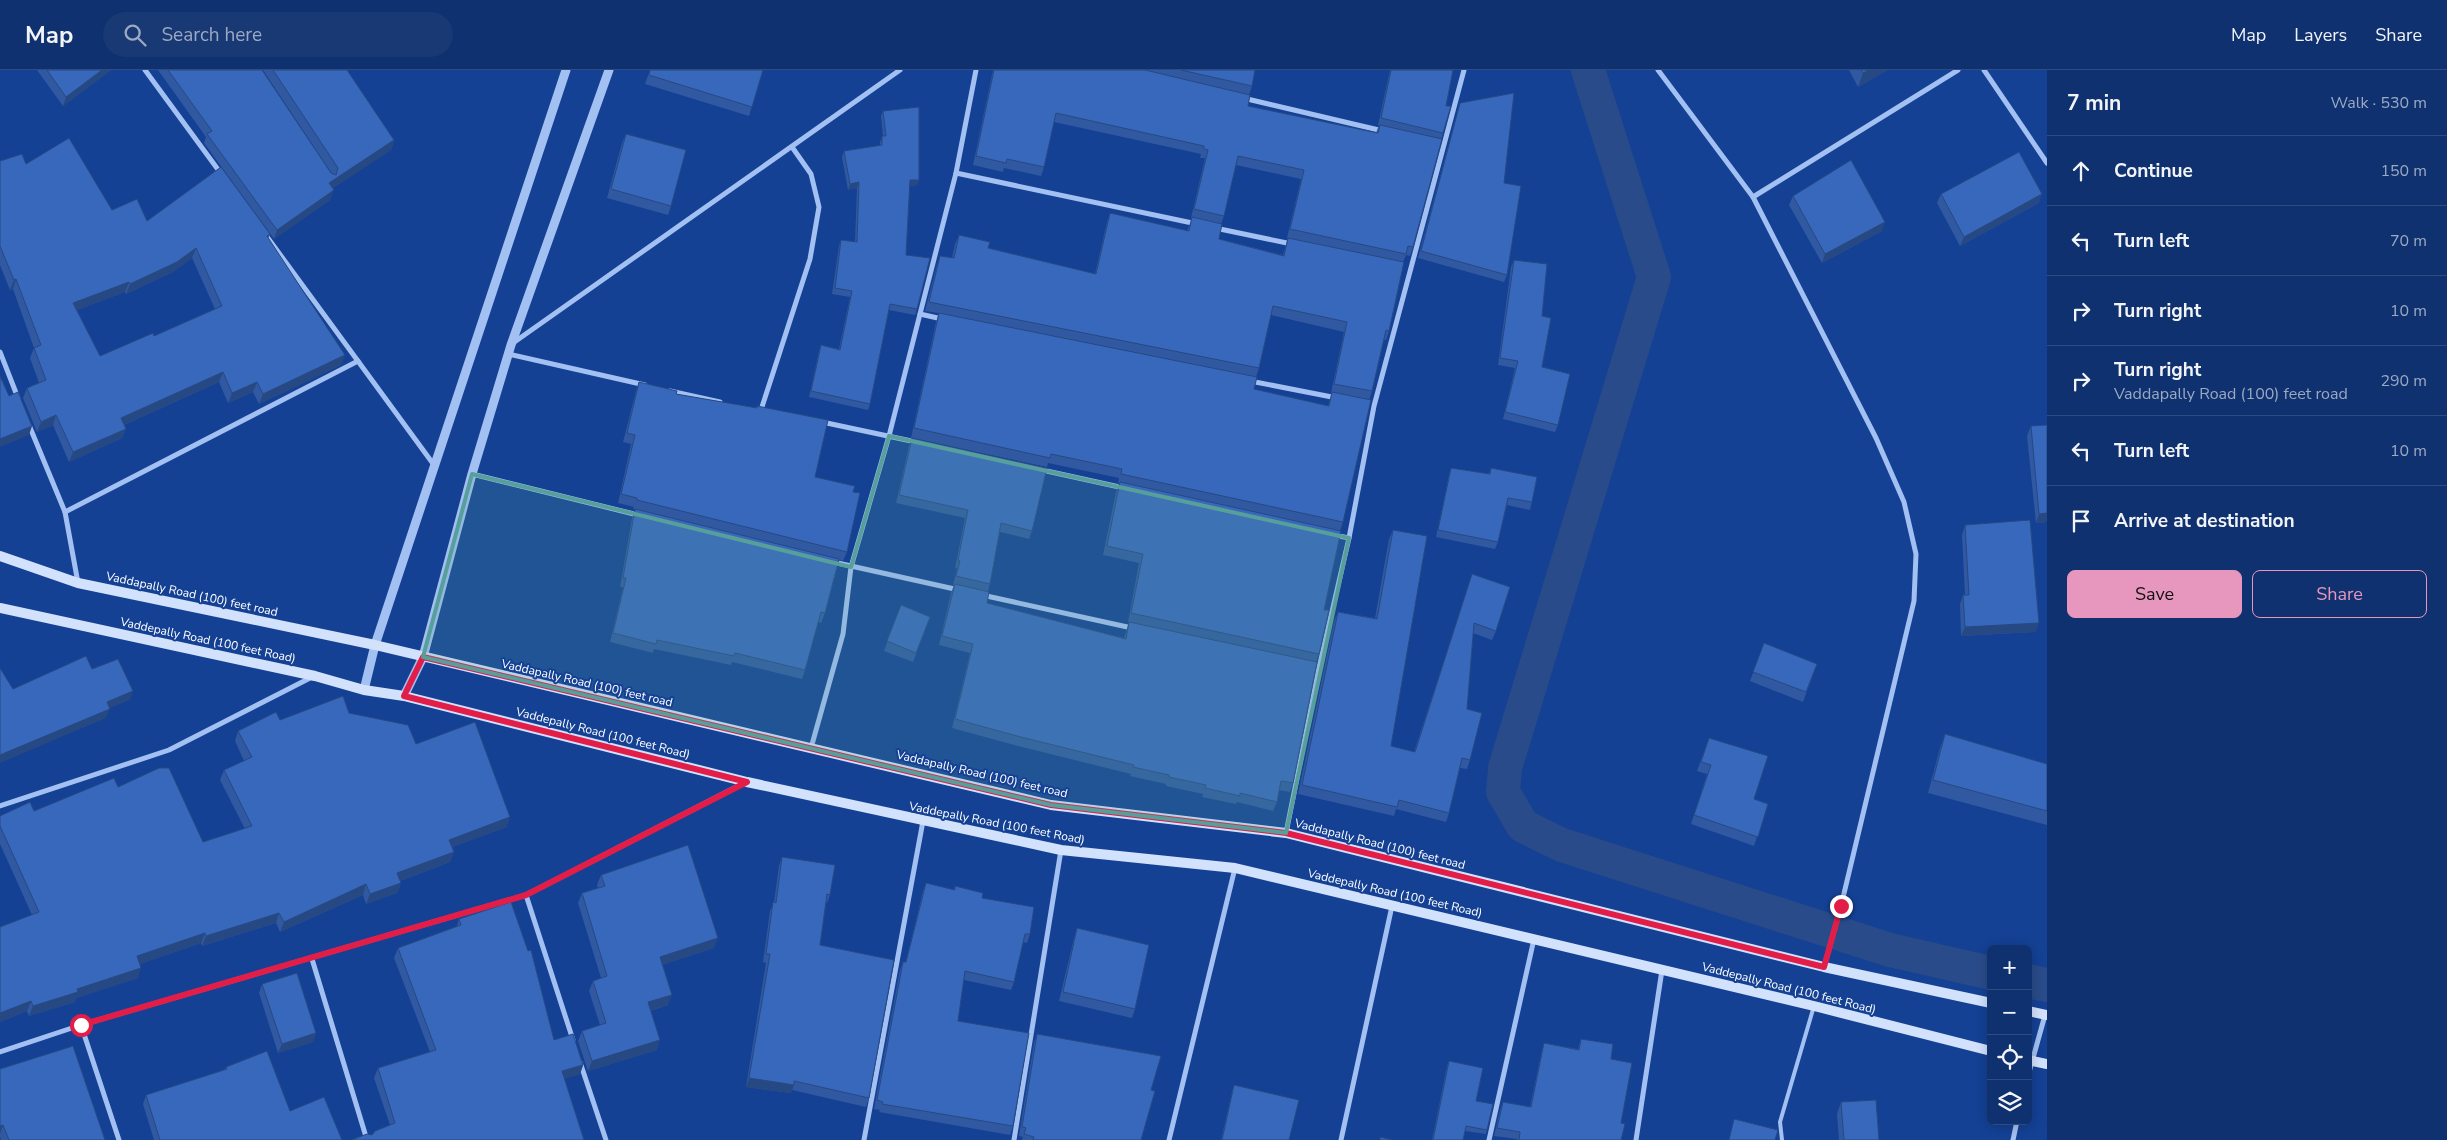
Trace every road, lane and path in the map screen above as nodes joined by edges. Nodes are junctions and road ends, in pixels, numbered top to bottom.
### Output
1 (145, 70) edge
2 (566, 70) edge
3 (609, 70) edge
4 (900, 70) edge
5 (976, 70) edge
6 (1464, 70) edge
7 (1658, 70) edge
8 (1958, 70) edge
9 (1984, 70) edge
10 (892, 72) edge
11 (1234, 96) edge
12 (1387, 132) edge
13 (1435, 142) edge
14 (1445, 145) junction
15 (792, 147) junction
16 (2047, 163) edge
17 (956, 173) junction
18 (226, 180) edge
19 (1753, 197) junction
20 (260, 227) edge
21 (1296, 245) edge
22 (1403, 267) edge
23 (1412, 269) junction
24 (920, 314) junction
25 (949, 320) edge
26 (511, 345) junction
27 (0, 352) edge
28 (508, 354) junction
29 (358, 361) junction
30 (1239, 378) edge
31 (654, 388) edge
32 (664, 390) edge
33 (1345, 400) edge
34 (722, 402) edge
35 (1364, 404) edge
36 (21, 405) edge
37 (1374, 406) junction
38 (751, 408) edge
39 (761, 410) junction
40 (770, 412) edge
41 (816, 421) edge
42 (28, 422) edge
43 (889, 436) junction
44 (928, 445) edge
45 (436, 468) junction
46 (1033, 468) edge
47 (472, 474) junction
48 (1128, 489) edge
49 (65, 512) junction
50 (647, 517) edge
51 (1330, 534) edge
52 (1349, 538) junction
53 (0, 556) edge
54 (822, 560) edge
55 (851, 567) junction
56 (78, 583) junction
57 (968, 592) edge
58 (978, 594) edge
59 (0, 608) edge
60 (1143, 630) edge
61 (376, 645) junction
62 (423, 657) junction
63 (1309, 666) edge
64 (1319, 668) junction
65 (314, 676) junction
66 (364, 690) junction
67 (404, 696) junction
68 (812, 748) junction
69 (747, 782) junction
70 (0, 806) edge
71 (923, 821) junction
72 (1286, 833) junction
73 (1061, 850) junction
74 (1235, 868) junction
75 (526, 895) junction
76 (1392, 906) junction
77 (1534, 939) junction
78 (312, 959) junction
79 (1824, 967) junction
80 (1662, 970) junction
81 (1987, 1002) edge
82 (1814, 1006) junction
83 (2032, 1012) edge
84 (2046, 1015) edge
85 (81, 1025) junction
86 (575, 1046) edge
87 (1987, 1050) edge
88 (0, 1052) edge
89 (578, 1055) edge
90 (2032, 1055) edge
91 (2032, 1061) edge
92 (2047, 1064) edge
93 (2017, 1125) edge
94 (119, 1140) edge
95 (367, 1140) edge
96 (606, 1140) edge
97 (864, 1140) edge
98 (1014, 1140) edge
99 (1169, 1140) edge
100 (1341, 1140) edge
101 (1490, 1140) edge
102 (1636, 1140) edge
103 (1782, 1140) edge
104 (2013, 1140) edge

1 - 18 street
2 - 45 street
3 - 26 street
4 - 10 street
5 - 17 street
6 - 14 street
7 - 19 street
8 - 19 street
9 - 16 street
10 - 15 street
11 - 12 street
13 - 14 street
14 - 23 street
15 - 26 street
15 - 39 street
17 - 21 street
17 - 24 street
19 - 79 street
20 - 29 street
22 - 23 street
23 - 37 street
24 - 25 street
24 - 43 street
26 - 28 street
27 - 36 street
28 - 31 street
28 - 47 street
29 - 45 street
29 - 49 street
30 - 33 street
32 - 34 street
35 - 37 street
37 - 52 street
38 - 39 street
39 - 40 street
41 - 43 street
42 - 49 street
43 - 44 street
43 - 55 street
45 - 61 street
46 - 48 street
47 - 50 street
47 - 62 street
49 - 56 street
51 - 52 street
52 - 64 street
53 - 56 main road, Vaddapally Road (100) feet road
54 - 55 street
55 - 57 street
55 - 68 street
56 - 61 main road, Vaddapally Road (100) feet road
58 - 60 street
59 - 65 main road, Vaddepally Road (100 feet Road)
61 - 62 main road, Vaddapally Road (100) feet road
61 - 66 street
62 - 67 street
62 - 68 main road, Vaddapally Road (100) feet road
63 - 64 street
64 - 72 street
65 - 66 main road, Vaddepally Road (100 feet Road)
65 - 70 street
66 - 67 main road, Vaddepally Road (100 feet Road)
67 - 69 main road, Vaddepally Road (100 feet Road)
68 - 72 main road, Vaddapally Road (100) feet road
69 - 71 main road, Vaddepally Road (100 feet Road)
69 - 75 street
71 - 73 main road, Vaddepally Road (100 feet Road)
71 - 97 street
72 - 79 main road, Vaddapally Road (100) feet road
73 - 74 main road, Vaddepally Road (100 feet Road)
73 - 98 street
74 - 76 main road, Vaddepally Road (100 feet Road)
74 - 99 street
75 - 78 street
75 - 86 street
76 - 77 main road, Vaddepally Road (100 feet Road)
76 - 100 street
77 - 80 main road, Vaddepally Road (100 feet Road)
77 - 101 street
78 - 85 street
78 - 95 street
79 - 81 main road, Vaddapally Road (100) feet road
80 - 82 main road, Vaddepally Road (100 feet Road)
80 - 102 street
82 - 87 main road, Vaddepally Road (100 feet Road)
82 - 103 lane
83 - 84 main road
84 - 90 street
85 - 88 street
85 - 94 street
89 - 96 street
91 - 92 main road
93 - 104 street

